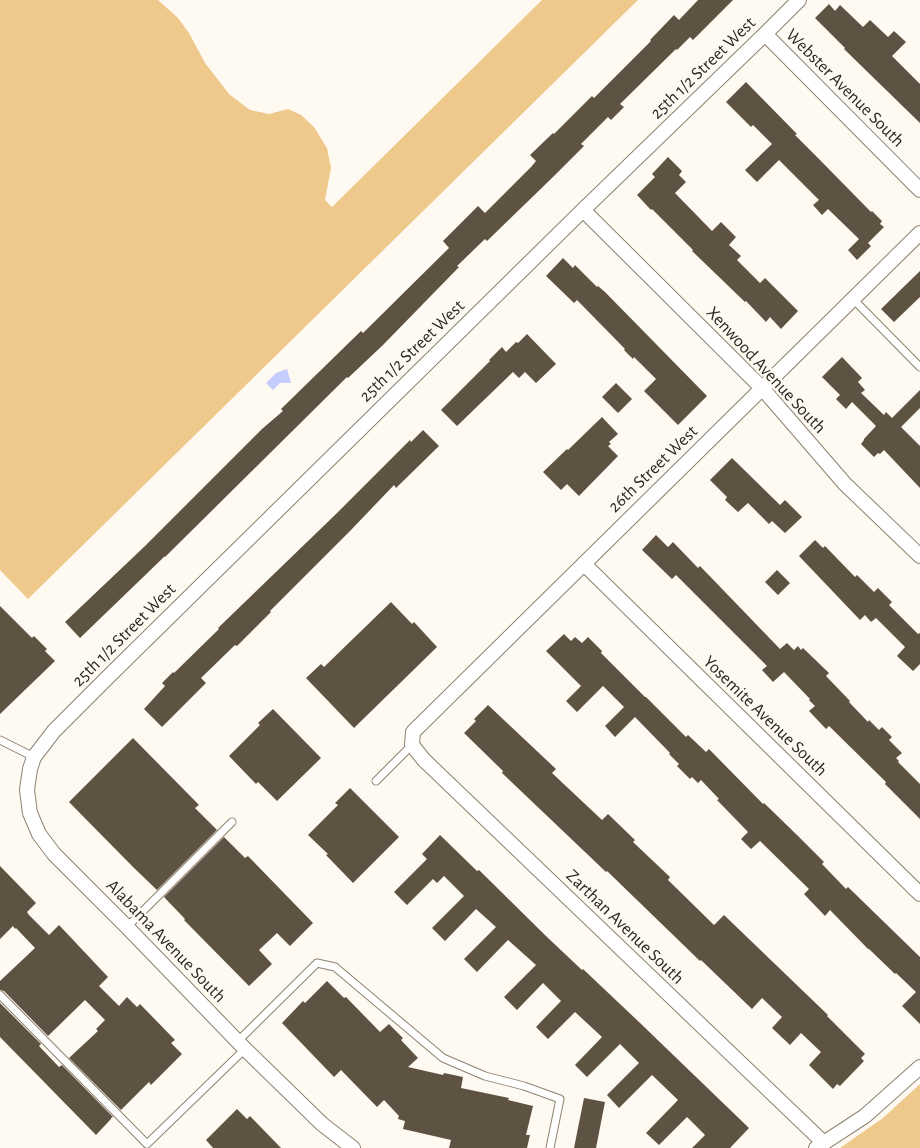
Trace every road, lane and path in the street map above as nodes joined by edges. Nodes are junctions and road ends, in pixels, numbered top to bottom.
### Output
1 (799, 0) edge
2 (765, 34) junction
3 (920, 190) edge
4 (583, 210) junction
5 (920, 233) edge
6 (853, 299) junction
7 (920, 367) edge
8 (762, 388) junction
9 (920, 556) edge
10 (584, 564) junction
11 (54, 731) joint
12 (413, 739) junction
13 (0, 740) edge
14 (34, 757) junction
15 (376, 781) dead end
16 (232, 822) dead end
17 (920, 894) edge
18 (127, 927) junction
19 (0, 995) edge
20 (242, 1045) junction
21 (920, 1067) edge
22 (149, 1146) edge
23 (820, 1146) edge
24 (352, 1148) edge
25 (550, 1148) edge

1 - 2 street, 25th 1/2 Street West
2 - 3 street, Webster Avenue South
2 - 4 street, 25th 1/2 Street West
4 - 8 street, Xenwood Avenue South
4 - 11 street, 25th 1/2 Street West
5 - 6 street, 26th Street West
6 - 7 lane
6 - 8 street, 26th Street West
8 - 9 street, Xenwood Avenue South
8 - 10 street, 26th Street West
10 - 12 street, 26th Street West
10 - 17 street, Yosemite Avenue South
11 - 14 street, Alabama Avenue South
12 - 15 lane
12 - 23 street, Zarthan Avenue South
13 - 14 lane
14 - 18 street, Alabama Avenue South
16 - 18 lane
18 - 20 street, Alabama Avenue South
19 - 22 lane
20 - 22 lane
20 - 24 street, Alabama Avenue South
20 - 25 lane
21 - 23 street

